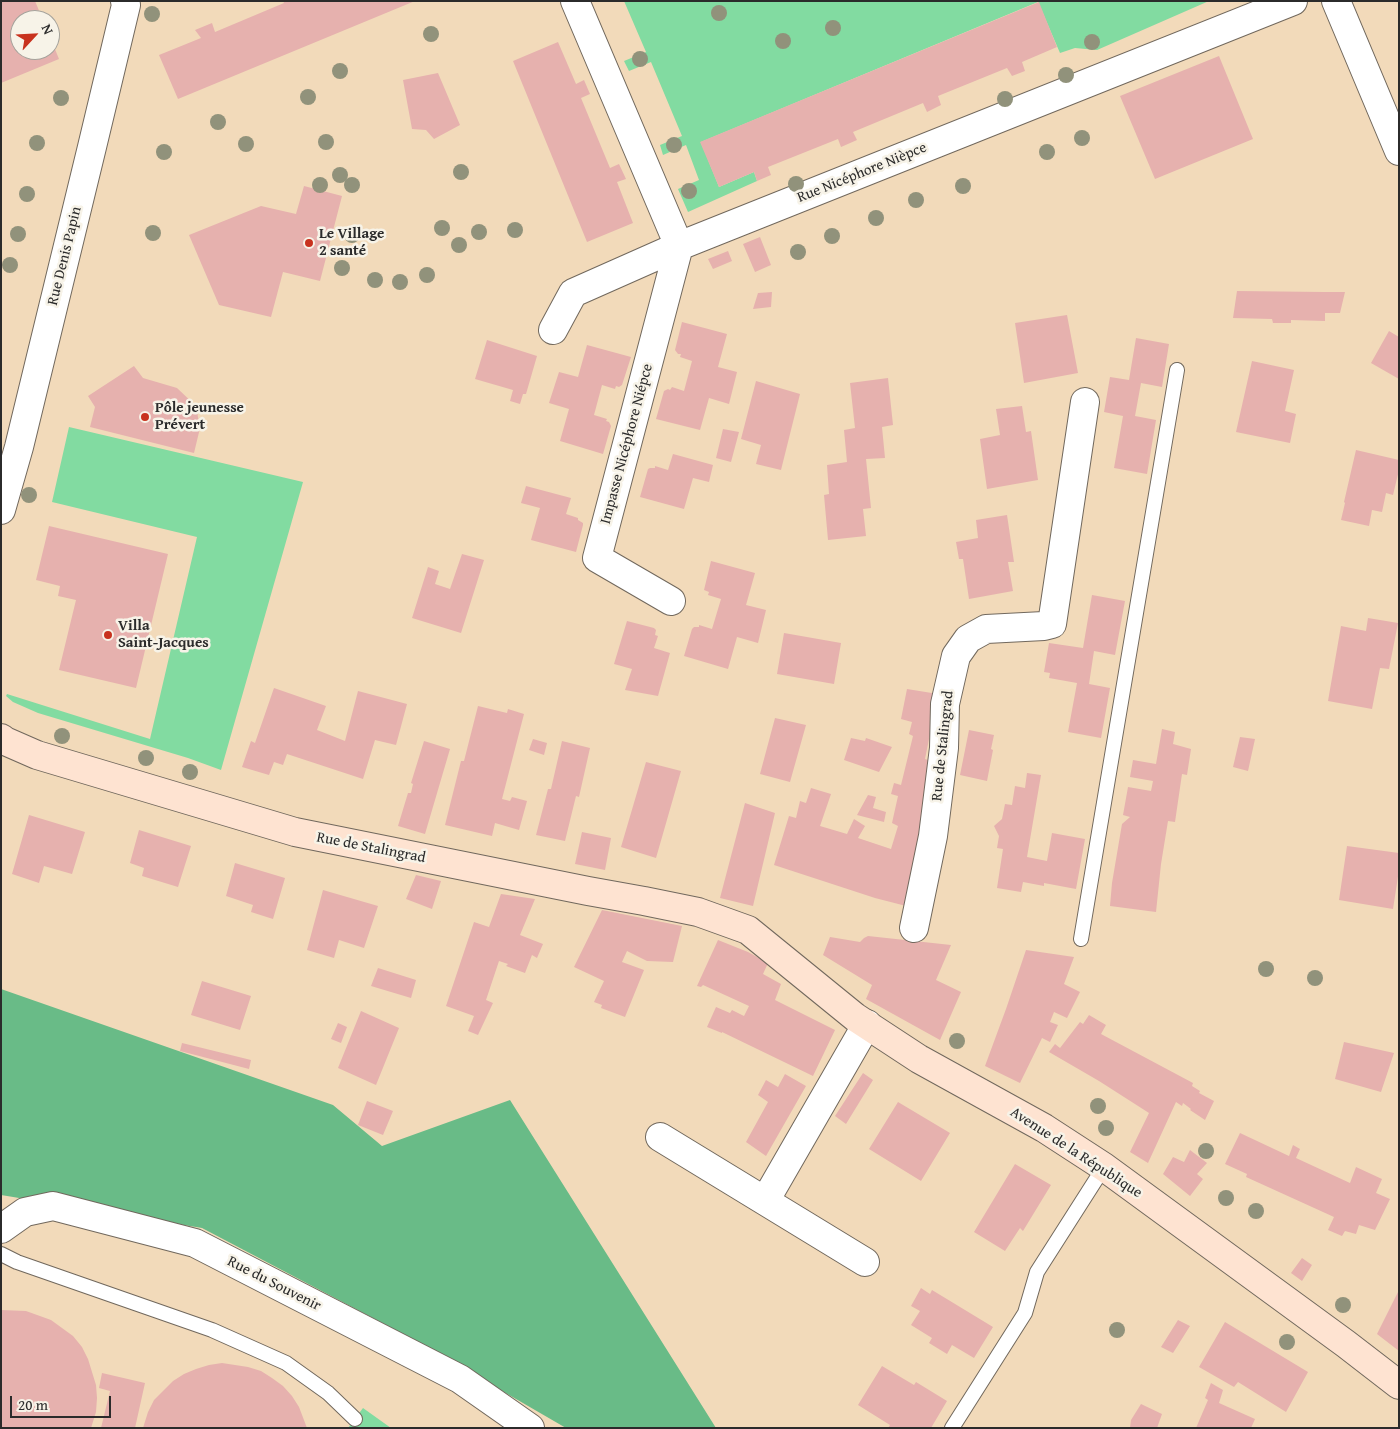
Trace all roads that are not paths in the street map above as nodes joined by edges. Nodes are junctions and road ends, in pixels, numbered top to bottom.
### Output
1 (575, 1) edge
2 (1293, 1) edge
3 (1336, 1) edge
4 (128, 2) edge
5 (1399, 151) edge
6 (679, 246) junction
7 (553, 330) dead end
8 (1177, 370) dead end
9 (1085, 402) dead end
10 (10, 445) edge
11 (1, 510) edge
12 (671, 601) dead end
13 (1, 738) edge
14 (914, 928) dead end
15 (748, 930) joint
16 (1081, 939) dead end
17 (866, 1024) junction
18 (660, 1137) dead end
19 (1104, 1167) junction
20 (765, 1201) junction
21 (1, 1229) edge
22 (1, 1254) edge
23 (865, 1262) dead end
24 (1399, 1385) edge
25 (354, 1419) dead end
26 (530, 1428) edge
27 (952, 1428) edge

1 - 6 street
2 - 6 street, Rue Nicéphore Nièpce
3 - 5 street
4 - 10 street, Rue Denis Papin
6 - 7 street, Rue Nicéphore Nièpce
6 - 12 street, Impasse Nicéphore Niépce
8 - 16 lane
9 - 14 street, Rue de Stalingrad
10 - 11 street, Rue Denis Papin
13 - 15 street, Rue de Stalingrad
15 - 17 street, Avenue de la République
17 - 19 street, Avenue de la République
17 - 20 street
18 - 20 street
19 - 24 street, Avenue de la République
19 - 27 lane
20 - 23 street
21 - 26 street, Rue du Souvenir
22 - 25 lane

